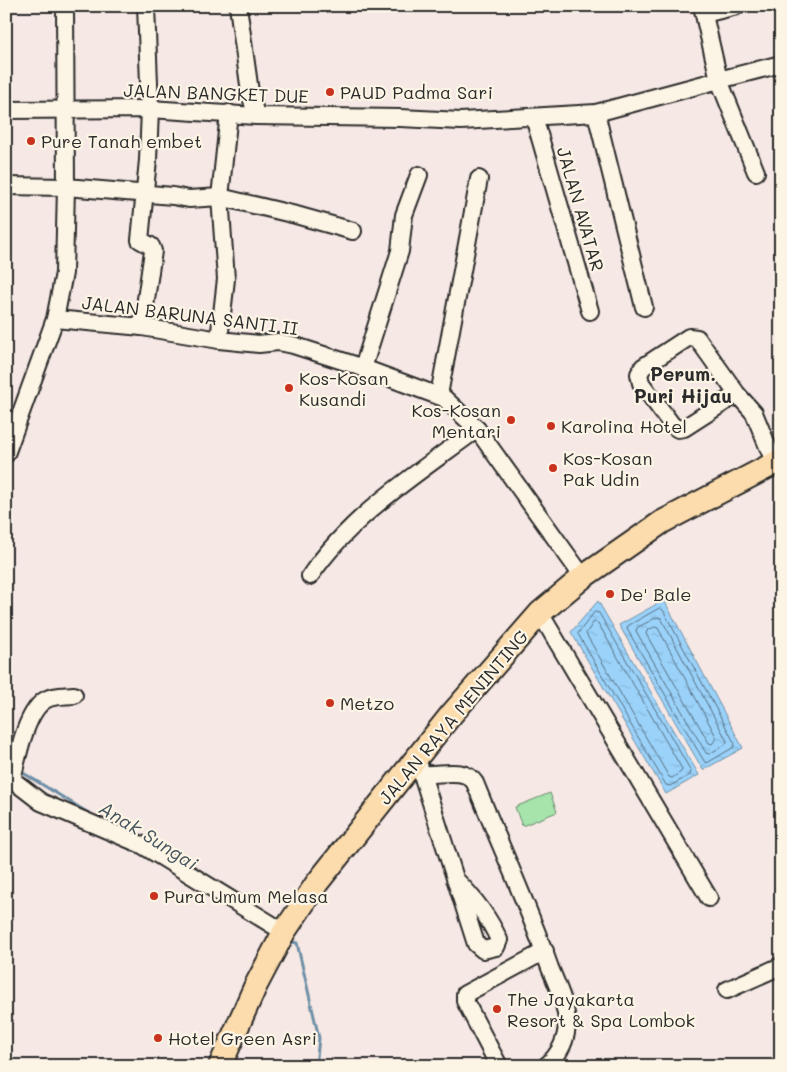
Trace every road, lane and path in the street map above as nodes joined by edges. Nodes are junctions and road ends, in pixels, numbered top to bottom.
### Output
1 (65, 6) edge
2 (146, 6) edge
3 (238, 6) edge
4 (737, 6) edge
5 (703, 10) edge
6 (781, 64) edge
7 (719, 80) junction
8 (150, 109) junction
9 (6, 110) edge
10 (66, 110) junction
11 (228, 113) junction
12 (596, 113) junction
13 (256, 116) junction
14 (534, 118) junction
15 (756, 172) dead end
16 (420, 175) dead end
17 (479, 179) dead end
18 (6, 186) edge
19 (66, 187) junction
20 (144, 194) junction
21 (220, 198) junction
22 (353, 232) dead end
23 (644, 308) dead end
24 (590, 311) dead end
25 (55, 319) junction
26 (142, 327) junction
27 (219, 340) junction
28 (363, 368) junction
29 (737, 394) junction
30 (439, 395) junction
31 (477, 429) junction
32 (10, 433) edge
33 (6, 454) edge
34 (778, 462) edge
35 (310, 576) dead end
36 (583, 577) junction
37 (540, 613) junction
38 (74, 695) dead end
39 (419, 767) junction
40 (12, 773) edge
41 (455, 879) dead end
42 (709, 898) dead end
43 (281, 939) junction
44 (545, 952) junction
45 (781, 966) edge
46 (727, 990) dead end
47 (220, 1066) edge
48 (498, 1066) edge
49 (546, 1066) edge

1 - 10 street
2 - 8 street
3 - 13 street
4 - 5 street
5 - 7 street
6 - 7 street, JALAN BANGKET DUE
7 - 12 street, JALAN BANGKET DUE
7 - 15 street
8 - 10 street, JALAN BANGKET DUE
8 - 11 street, JALAN BANGKET DUE
8 - 20 street
9 - 10 street, JALAN BANGKET DUE
10 - 19 street
11 - 13 street, JALAN BANGKET DUE
11 - 21 street
12 - 14 street, JALAN BANGKET DUE
12 - 23 street
13 - 14 street, JALAN BANGKET DUE
14 - 24 street, JALAN AVATAR
16 - 28 street
17 - 30 street
18 - 19 street
19 - 20 street
19 - 25 street
20 - 21 street
20 - 26 street
21 - 22 street
21 - 27 street
25 - 26 street, JALAN BARUNA SANTI II
25 - 32 street
26 - 27 street, JALAN BARUNA SANTI II
27 - 28 street, JALAN BARUNA SANTI II
28 - 30 street, JALAN BARUNA SANTI II
29 - 29 street
29 - 34 street
30 - 31 street, JALAN BARUNA SANTI II
31 - 35 street
31 - 36 street, JALAN BARUNA SANTI II
32 - 33 street
34 - 36 highway, JALAN RAYA MENINTING
36 - 37 highway, JALAN RAYA MENINTING
37 - 39 highway, JALAN RAYA MENINTING
37 - 42 street
38 - 40 street
39 - 41 street
39 - 43 highway, JALAN RAYA MENINTING
39 - 44 street
40 - 43 street
43 - 47 highway, JALAN RAYA MENINTING
44 - 48 street
44 - 49 street
45 - 46 street

